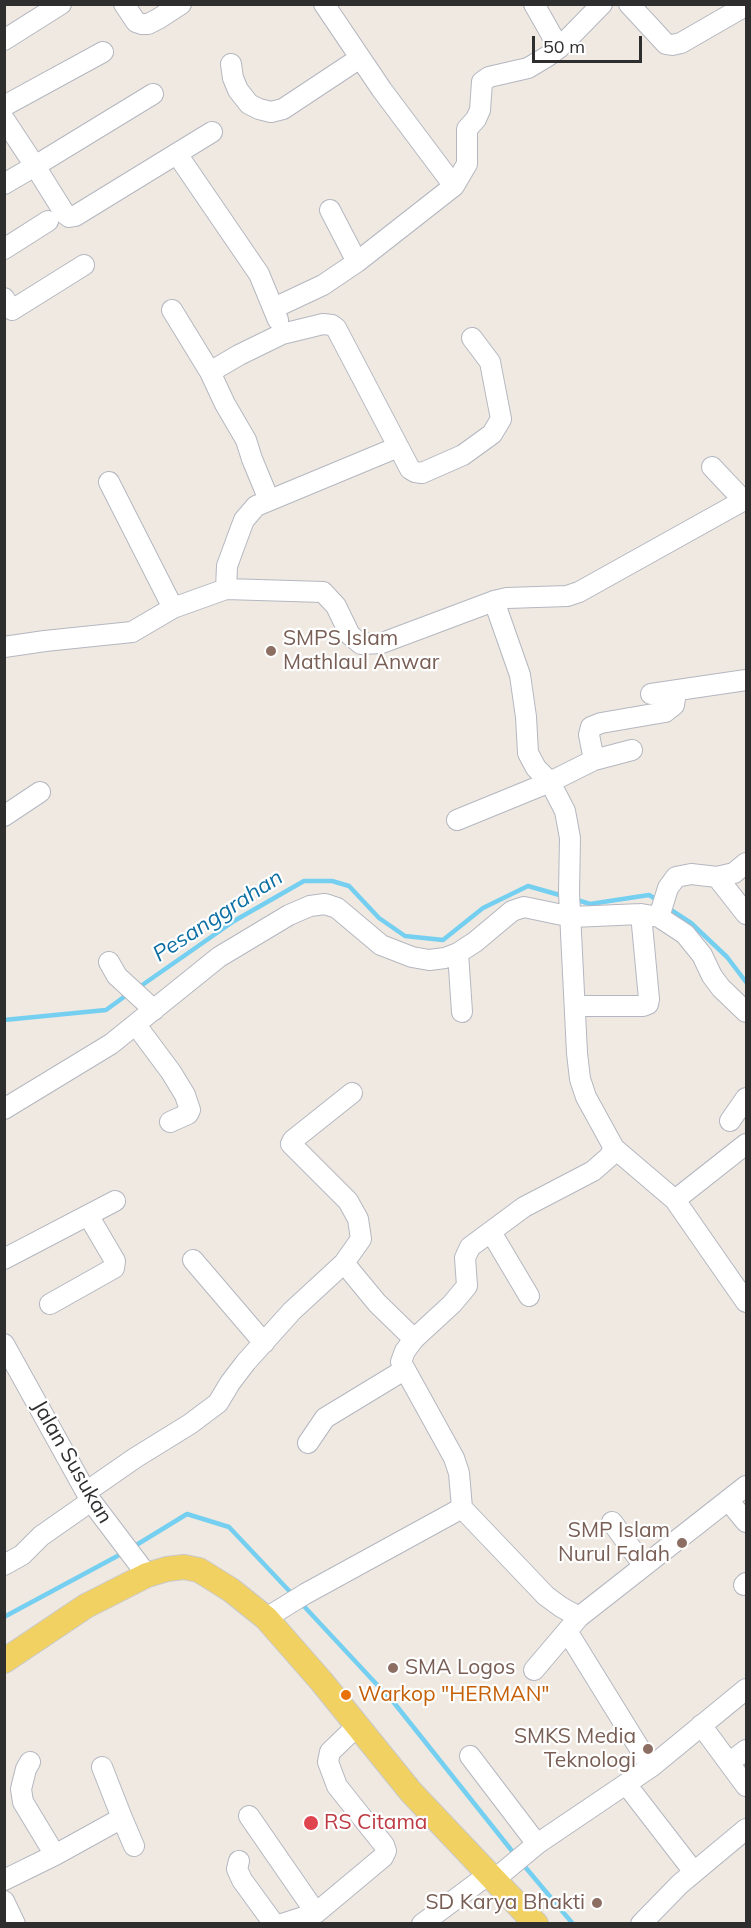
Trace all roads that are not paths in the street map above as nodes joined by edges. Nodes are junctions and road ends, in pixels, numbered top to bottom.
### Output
1 (61, 4) edge
2 (124, 4) edge
3 (182, 4) edge
4 (324, 4) edge
5 (534, 4) edge
6 (602, 4) edge
7 (629, 4) edge
8 (747, 7) edge
9 (4, 40) edge
10 (559, 48) junction
11 (103, 52) dead end
12 (360, 58) junction
13 (231, 64) dead end
14 (153, 94) dead end
15 (4, 106) edge
16 (4, 119) edge
17 (212, 132) dead end
18 (177, 154) junction
19 (35, 166) junction
20 (4, 184) edge
21 (454, 186) junction
22 (330, 210) dead end
23 (48, 221) dead end
24 (4, 249) edge
25 (357, 262) junction
26 (84, 265) dead end
27 (7, 308) edge
28 (274, 308) junction
29 (172, 310) dead end
30 (282, 334) junction
31 (472, 338) dead end
32 (210, 372) junction
33 (398, 447) junction
34 (712, 467) dead end
35 (109, 482) dead end
36 (269, 500) junction
37 (745, 500) edge
38 (226, 589) junction
39 (494, 601) junction
40 (173, 608) junction
41 (4, 647) edge
42 (747, 680) edge
43 (676, 692) junction
44 (651, 694) dead end
45 (632, 750) dead end
46 (594, 760) junction
47 (550, 782) junction
48 (40, 792) dead end
49 (4, 816) edge
50 (457, 820) dead end
51 (747, 863) edge
52 (717, 877) junction
53 (571, 907) junction
54 (653, 913) junction
55 (747, 914) edge
56 (458, 953) junction
57 (109, 962) dead end
58 (149, 1006) junction
59 (575, 1006) junction
60 (462, 1012) dead end
61 (747, 1012) edge
62 (136, 1025) junction
63 (352, 1093) dead end
64 (747, 1098) edge
65 (4, 1110) edge
66 (730, 1121) dead end
67 (170, 1122) dead end
68 (747, 1144) edge
69 (614, 1148) junction
70 (675, 1200) junction
71 (115, 1201) dead end
72 (88, 1215) junction
73 (491, 1232) junction
74 (4, 1259) edge
75 (193, 1260) dead end
76 (344, 1263) junction
77 (529, 1296) dead end
78 (747, 1302) edge
79 (50, 1304) dead end
80 (414, 1339) junction
81 (264, 1343) junction
82 (4, 1344) edge
83 (404, 1370) junction
84 (12, 1374) edge
85 (308, 1443) dead end
86 (747, 1486) edge
87 (88, 1496) junction
88 (728, 1500) junction
89 (462, 1508) junction
90 (747, 1521) edge
91 (612, 1522) dead end
92 (4, 1565) edge
93 (644, 1566) junction
94 (142, 1568) junction
95 (275, 1612) junction
96 (573, 1624) junction
97 (4, 1661) edge
98 (534, 1670) dead end
99 (747, 1689) edge
100 (701, 1725) junction
101 (360, 1731) junction
102 (747, 1750) edge
103 (470, 1756) dead end
104 (30, 1762) dead end
105 (730, 1762) junction
106 (102, 1767) dead end
107 (651, 1767) junction
108 (627, 1784) junction
109 (747, 1786) edge
110 (249, 1816) dead end
111 (122, 1818) junction
112 (747, 1829) edge
113 (134, 1846) dead end
114 (534, 1847) junction
115 (55, 1855) junction
116 (240, 1861) dead end
117 (694, 1872) junction
118 (496, 1875) junction
119 (4, 1880) edge
120 (4, 1901) edge
121 (316, 1913) junction
122 (533, 1922) edge
123 (15, 1923) edge
124 (274, 1923) edge
125 (282, 1923) edge
126 (422, 1923) edge
127 (641, 1923) edge

1 - 9 street
2 - 3 street
4 - 12 street
5 - 10 street
6 - 10 street
7 - 8 street
10 - 21 street
11 - 15 street
12 - 13 street
12 - 21 street
14 - 19 street
16 - 19 street
17 - 18 street
18 - 19 street
18 - 28 street
19 - 20 street
21 - 25 street
22 - 25 street
23 - 24 street
25 - 28 street
26 - 27 street
28 - 30 street
29 - 32 street
30 - 32 street
30 - 33 street
31 - 33 street
32 - 36 street
33 - 36 street
34 - 37 street
35 - 40 street
36 - 38 street
37 - 39 street
38 - 39 street
38 - 40 street
39 - 47 street
40 - 41 street
42 - 43 street
43 - 44 street
43 - 46 street
45 - 46 street
46 - 47 street
47 - 50 street
47 - 53 street
48 - 49 street
51 - 52 street
52 - 54 street
52 - 55 street
53 - 54 street
53 - 56 street
53 - 59 street
54 - 59 street
54 - 61 street
56 - 58 street
56 - 60 street
57 - 58 street
58 - 62 street
59 - 69 street
62 - 65 street
62 - 67 street
63 - 76 street
64 - 66 street
68 - 70 street
69 - 70 street
69 - 73 street
70 - 78 street
71 - 72 street
72 - 74 street
72 - 79 street
73 - 77 street
73 - 80 street
75 - 81 street
76 - 80 street
76 - 81 street
80 - 83 street
81 - 87 street
82 - 84 street, Jalan Susukan
83 - 85 street
83 - 89 street
84 - 87 street, Jalan Susukan
86 - 88 street
87 - 92 street
87 - 94 street, Jalan Susukan
88 - 90 street
88 - 93 street
89 - 95 street
89 - 96 street
91 - 93 street
93 - 96 street
94 - 95 main road
94 - 97 main road
95 - 101 main road
96 - 98 street
96 - 107 street
99 - 100 street
100 - 105 street
100 - 107 street
101 - 118 main road
101 - 121 street
102 - 105 street
103 - 114 street
104 - 115 street
105 - 109 street
106 - 111 street
107 - 108 street
108 - 114 street
108 - 117 street
110 - 121 street
111 - 113 street
111 - 115 street
112 - 117 street
114 - 118 street
115 - 119 street
116 - 124 street
117 - 127 street
118 - 122 main road
118 - 126 street
120 - 123 street
121 - 125 street

